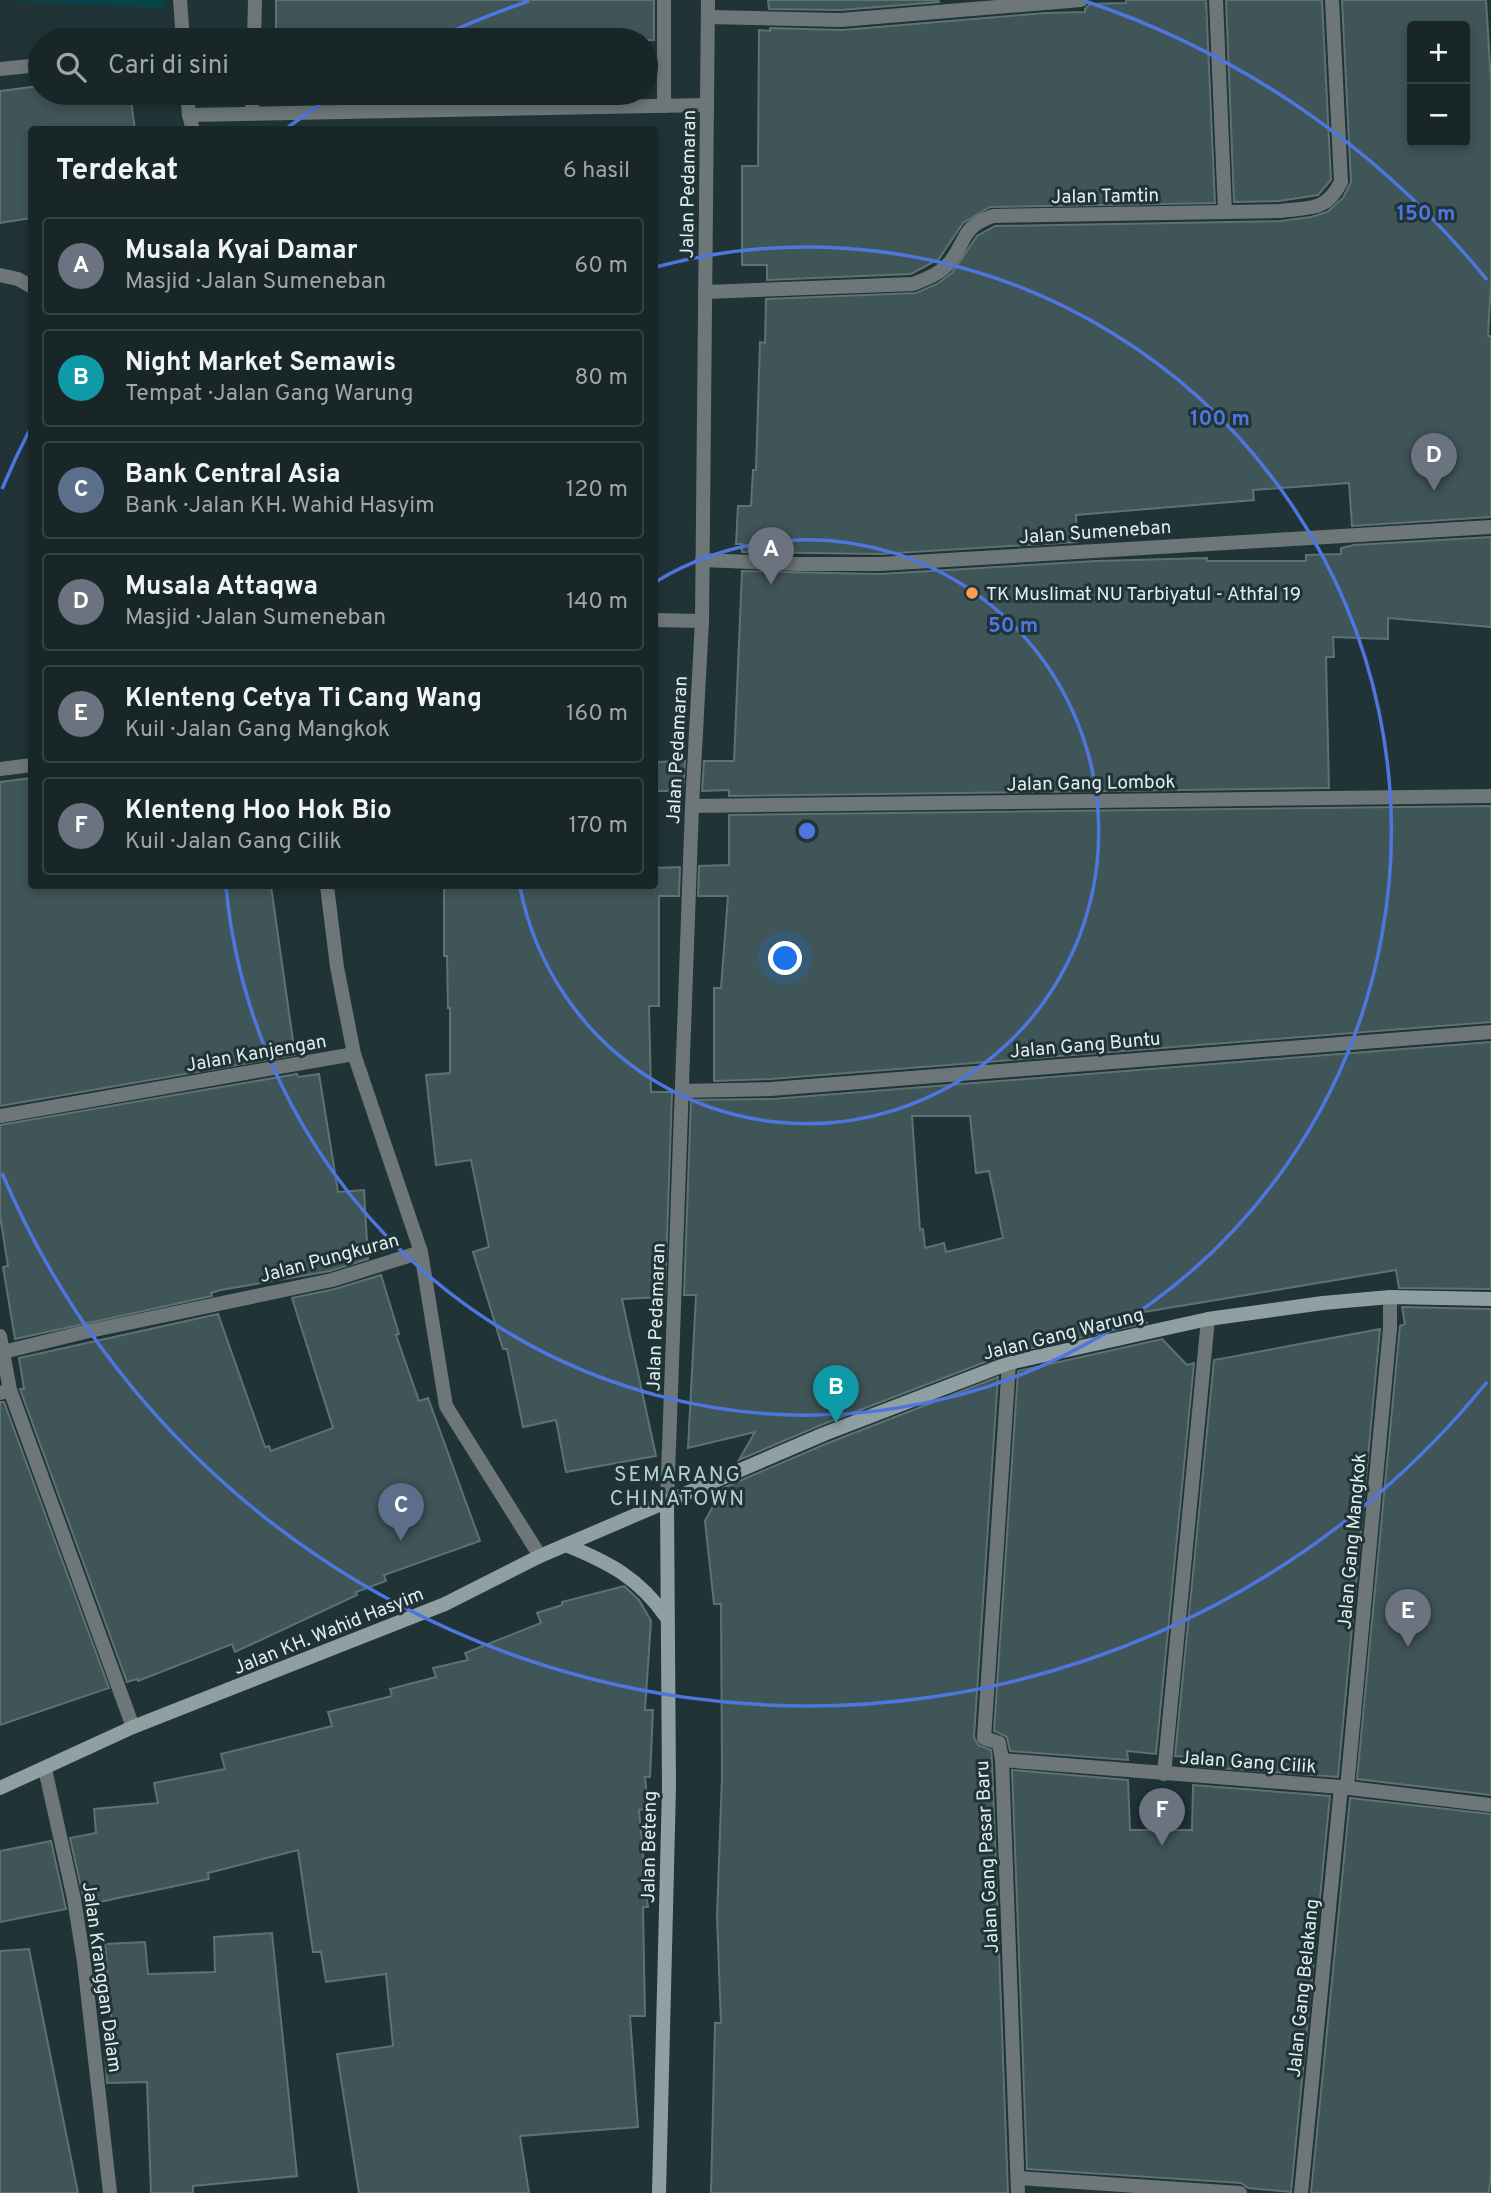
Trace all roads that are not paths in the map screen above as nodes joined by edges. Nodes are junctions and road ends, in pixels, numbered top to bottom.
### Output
1 (180, 0) edge
2 (255, 0) edge
3 (664, 0) edge
4 (708, 0) edge
5 (1081, 0) edge
6 (1216, 0) edge
7 (1332, 0) edge
8 (947, 6) edge
9 (708, 17) junction
10 (182, 28) edge
11 (254, 28) edge
12 (28, 66) edge
13 (0, 69) edge
14 (188, 105) edge
15 (252, 105) edge
16 (708, 105) junction
17 (664, 106) junction
18 (252, 113) junction
19 (189, 115) junction
20 (193, 126) edge
21 (1225, 212) junction
22 (0, 275) edge
23 (28, 285) edge
24 (705, 292) junction
25 (1491, 527) edge
26 (702, 560) junction
27 (658, 620) edge
28 (702, 621) junction
29 (28, 766) edge
30 (0, 769) edge
31 (1491, 796) edge
32 (692, 806) junction
33 (327, 889) edge
34 (1491, 1032) edge
35 (354, 1054) junction
36 (682, 1091) junction
37 (0, 1116) edge
38 (421, 1252) junction
39 (1390, 1297) junction
40 (1491, 1298) edge
41 (1209, 1319) junction
42 (0, 1336) edge
43 (3, 1352) junction
44 (1009, 1363) junction
45 (5, 1391) edge
46 (667, 1502) junction
47 (566, 1545) junction
48 (540, 1556) junction
49 (667, 1618) junction
50 (133, 1727) junction
51 (1002, 1760) junction
52 (45, 1769) junction
53 (1164, 1774) junction
54 (0, 1788) edge
55 (1344, 1788) junction
56 (1491, 1805) edge
57 (1018, 2186) edge
58 (110, 2193) edge
59 (659, 2193) edge
60 (1240, 2193) edge
61 (1301, 2193) edge

1 - 10 street
2 - 11 street
3 - 17 street
4 - 9 street, Jalan Pedamaran
5 - 8 street
6 - 21 street
7 - 21 street, Jalan Tamtin
8 - 9 street
9 - 16 street, Jalan Pedamaran
12 - 13 street
14 - 19 street
15 - 18 street
16 - 17 street
16 - 24 street, Jalan Pedamaran
17 - 18 street
18 - 19 street
19 - 20 street
21 - 24 street, Jalan Tamtin
22 - 23 street
24 - 26 street, Jalan Pedamaran
25 - 26 street, Jalan Sumeneban
26 - 28 street, Jalan Pedamaran
27 - 28 street
28 - 32 street, Jalan Pedamaran
29 - 30 street
31 - 32 street, Jalan Gang Lombok
32 - 36 street, Jalan Pedamaran
33 - 35 street
34 - 36 street, Jalan Gang Buntu
35 - 37 street, Jalan Kanjengan
35 - 38 street, Jalan Kanjengan
36 - 46 street, Jalan Pedamaran
38 - 43 street, Jalan Pungkuran
38 - 48 street, Jalan Pungkuran
39 - 40 street, Jalan Gang Warung
39 - 41 street, Jalan Gang Warung
39 - 55 street, Jalan Gang Mangkok
41 - 44 street, Jalan Gang Warung
41 - 53 street
42 - 43 street
43 - 45 street
44 - 46 street, Jalan Gang Warung
44 - 51 street, Jalan Gang Pasar Baru
45 - 50 street
46 - 47 street, Jalan KH. Wahid Hasyim
46 - 49 street, Jalan Beteng
47 - 48 street, Jalan KH. Wahid Hasyim
47 - 49 street
48 - 50 street, Jalan KH. Wahid Hasyim
49 - 59 street, Jalan Beteng
50 - 52 street, Jalan KH. Wahid Hasyim
51 - 53 street, Jalan Gang Cilik
51 - 57 street, Jalan Gang Pasar Baru
52 - 54 street, Jalan KH. Wahid Hasyim
52 - 58 street, Jalan Kranggan Dalam
53 - 55 street, Jalan Gang Cilik
55 - 56 street, Jalan Gang Cilik
55 - 61 street, Jalan Gang Belakang
57 - 60 street

